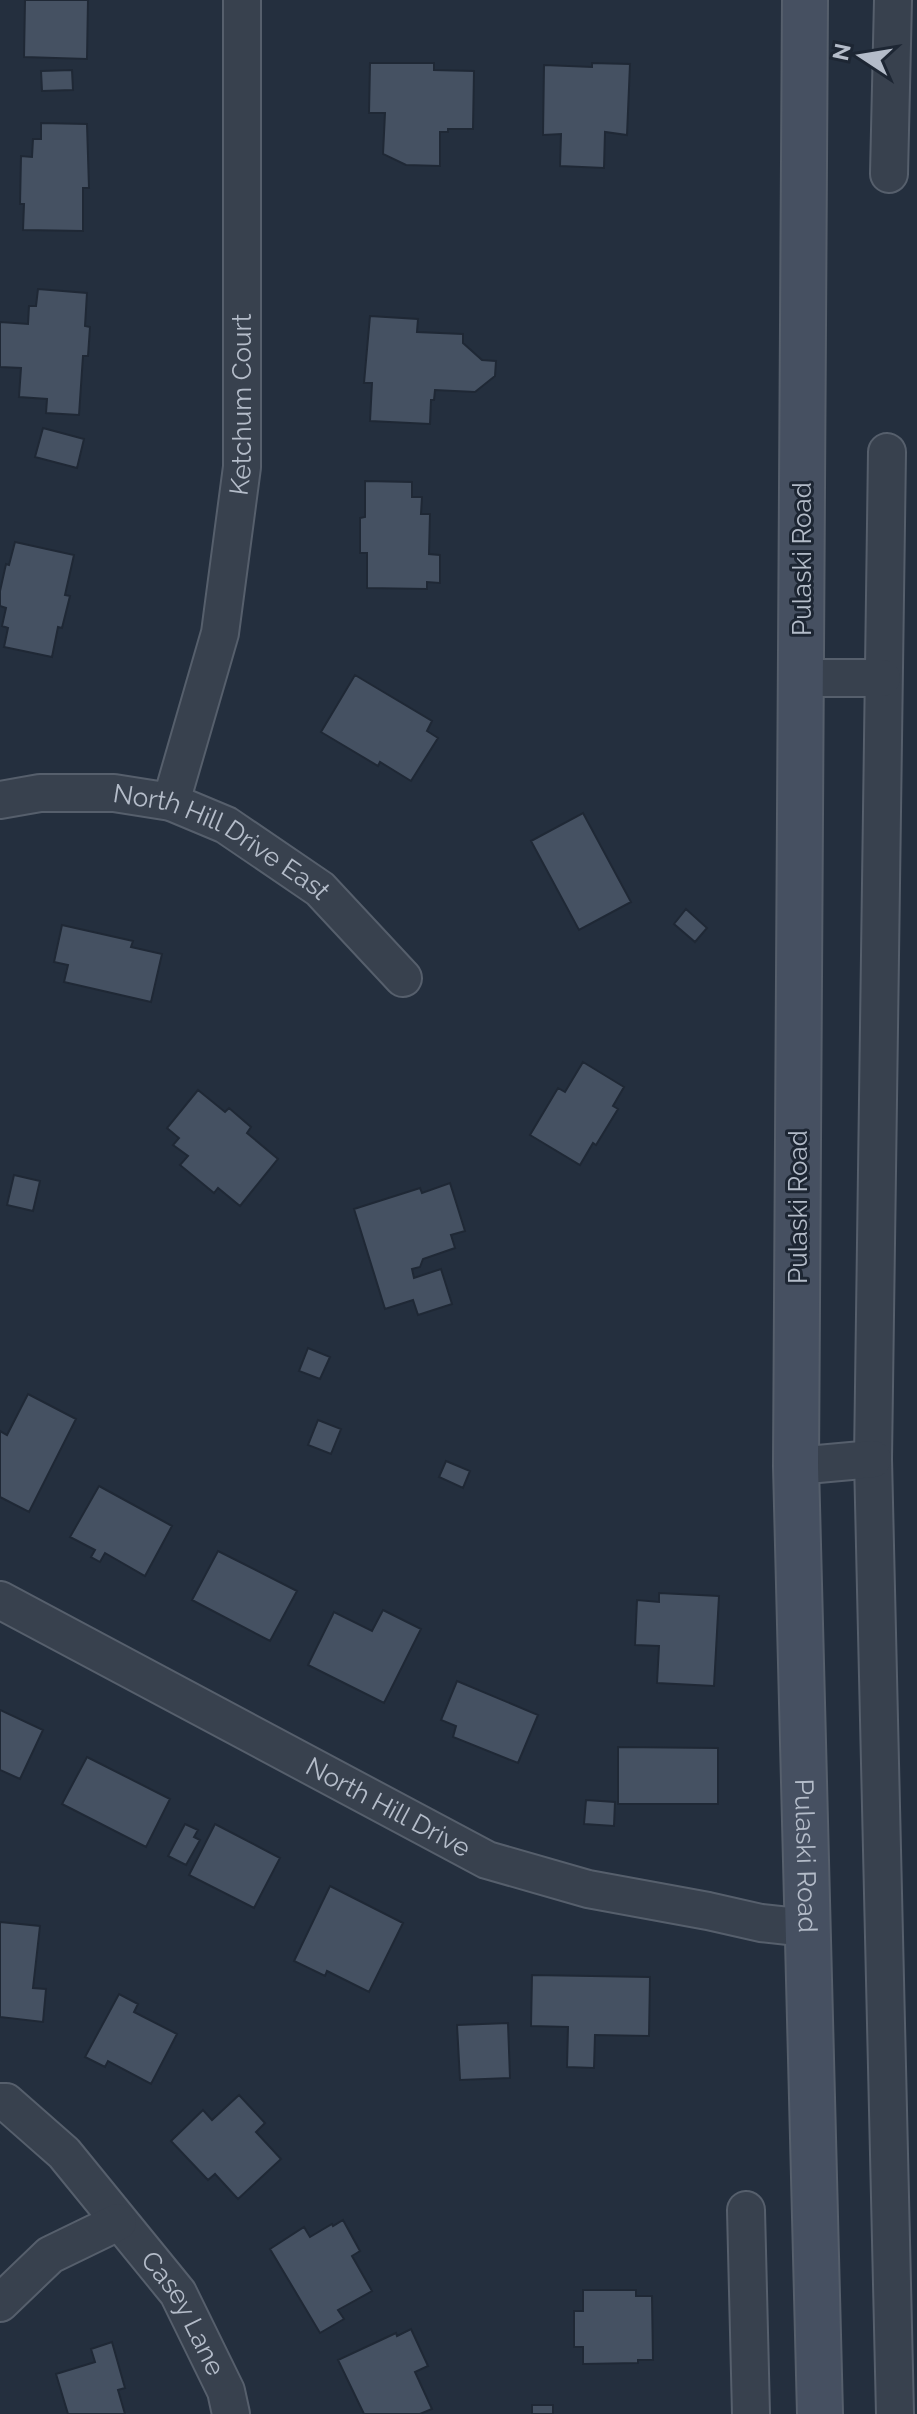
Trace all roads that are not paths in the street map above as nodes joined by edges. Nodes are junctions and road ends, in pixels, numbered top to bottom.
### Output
1 (242, 0) edge
2 (805, 0) edge
3 (893, 0) edge
4 (889, 174) dead end
5 (887, 452) dead end
6 (801, 678) junction
7 (882, 678) junction
8 (0, 800) edge
9 (171, 802) junction
10 (403, 978) dead end
11 (873, 1459) junction
12 (796, 1466) junction
13 (0, 1600) edge
14 (807, 1928) junction
15 (0, 2102) edge
16 (746, 2210) dead end
17 (118, 2222) junction
18 (0, 2303) edge
19 (231, 2414) edge
20 (751, 2414) edge
21 (820, 2414) edge
22 (895, 2414) edge

1 - 9 street, Ketchum Court
2 - 6 main road, Pulaski Road
3 - 4 street
5 - 7 street
6 - 7 street
6 - 12 main road, Pulaski Road
7 - 11 street
8 - 9 street, North Hill Drive East
9 - 10 street, North Hill Drive East
11 - 12 street
11 - 22 street
12 - 14 main road, Pulaski Road
13 - 14 street, North Hill Drive
14 - 21 main road, Pulaski Road
15 - 17 street, Casey Lane
16 - 20 street
17 - 18 street
17 - 19 street, Casey Lane

